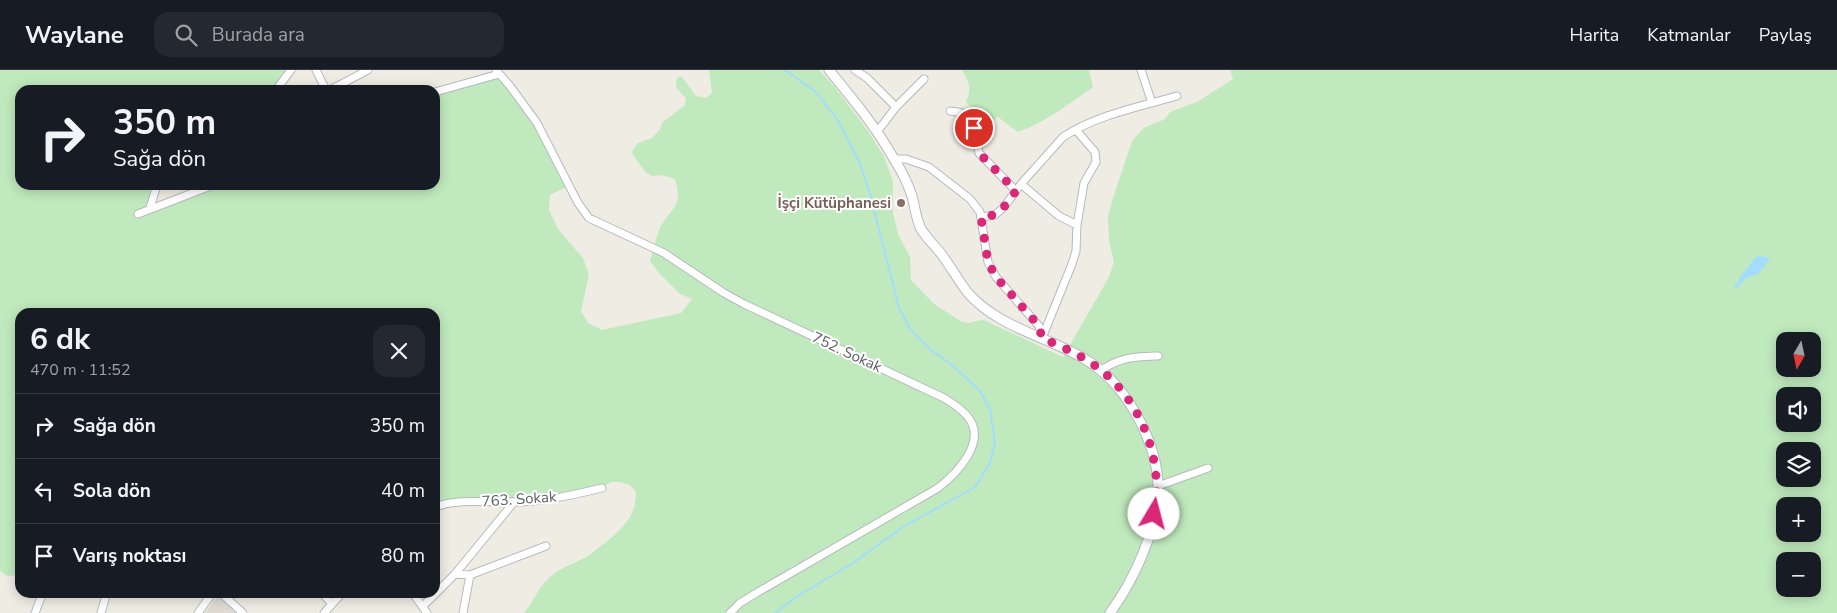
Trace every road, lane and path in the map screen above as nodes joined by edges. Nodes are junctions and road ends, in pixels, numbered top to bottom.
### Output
1 (291, 70) edge
2 (316, 70) edge
3 (368, 70) edge
4 (829, 70) edge
5 (855, 70) edge
6 (1141, 70) edge
7 (498, 72) edge
8 (924, 79) dead end
9 (280, 85) edge
10 (324, 85) edge
11 (340, 85) edge
12 (440, 90) edge
13 (1177, 96) dead end
14 (1152, 103) junction
15 (896, 107) junction
16 (950, 111) dead end
17 (1076, 130) junction
18 (877, 132) junction
19 (895, 159) junction
20 (1021, 184) junction
21 (156, 190) edge
22 (199, 190) edge
23 (1016, 191) junction
24 (150, 208) junction
25 (138, 214) dead end
26 (981, 217) junction
27 (1077, 225) junction
28 (1042, 338) junction
29 (1158, 356) dead end
30 (1101, 370) junction
31 (1208, 468) dead end
32 (1158, 486) junction
33 (602, 488) dead end
34 (514, 502) junction
35 (440, 506) edge
36 (546, 546) dead end
37 (455, 574) junction
38 (470, 576) junction
39 (440, 592) edge
40 (41, 598) edge
41 (105, 598) edge
42 (209, 598) edge
43 (227, 598) edge
44 (326, 598) edge
45 (338, 598) edge
46 (416, 598) edge
47 (435, 598) edge
48 (332, 604) junction
49 (425, 610) edge
50 (35, 613) edge
51 (101, 613) edge
52 (198, 613) edge
53 (243, 613) edge
54 (324, 613) edge
55 (463, 613) edge
56 (730, 613) edge
57 (1110, 613) edge

1 - 9 street
2 - 10 street
3 - 11 street
4 - 18 street
5 - 15 street
6 - 14 street
7 - 12 street
7 - 56 street, 752. Sokak
8 - 15 street
13 - 14 street
14 - 17 street
15 - 18 street
16 - 23 street
17 - 20 street
17 - 27 street
18 - 19 street
19 - 26 street
19 - 28 street
20 - 23 street
20 - 27 street
21 - 24 street
22 - 24 street
23 - 26 street
24 - 25 street
26 - 28 street
27 - 28 street
28 - 30 street
29 - 30 street
30 - 32 street
31 - 32 street
32 - 57 street
33 - 34 street, 763. Sokak
34 - 35 street, 763. Sokak
34 - 37 street
36 - 38 street
37 - 38 street
37 - 39 street
38 - 55 street
40 - 50 street
41 - 51 street
42 - 52 street
43 - 53 street
44 - 48 street
45 - 48 street
46 - 49 street
47 - 49 street
48 - 54 street

